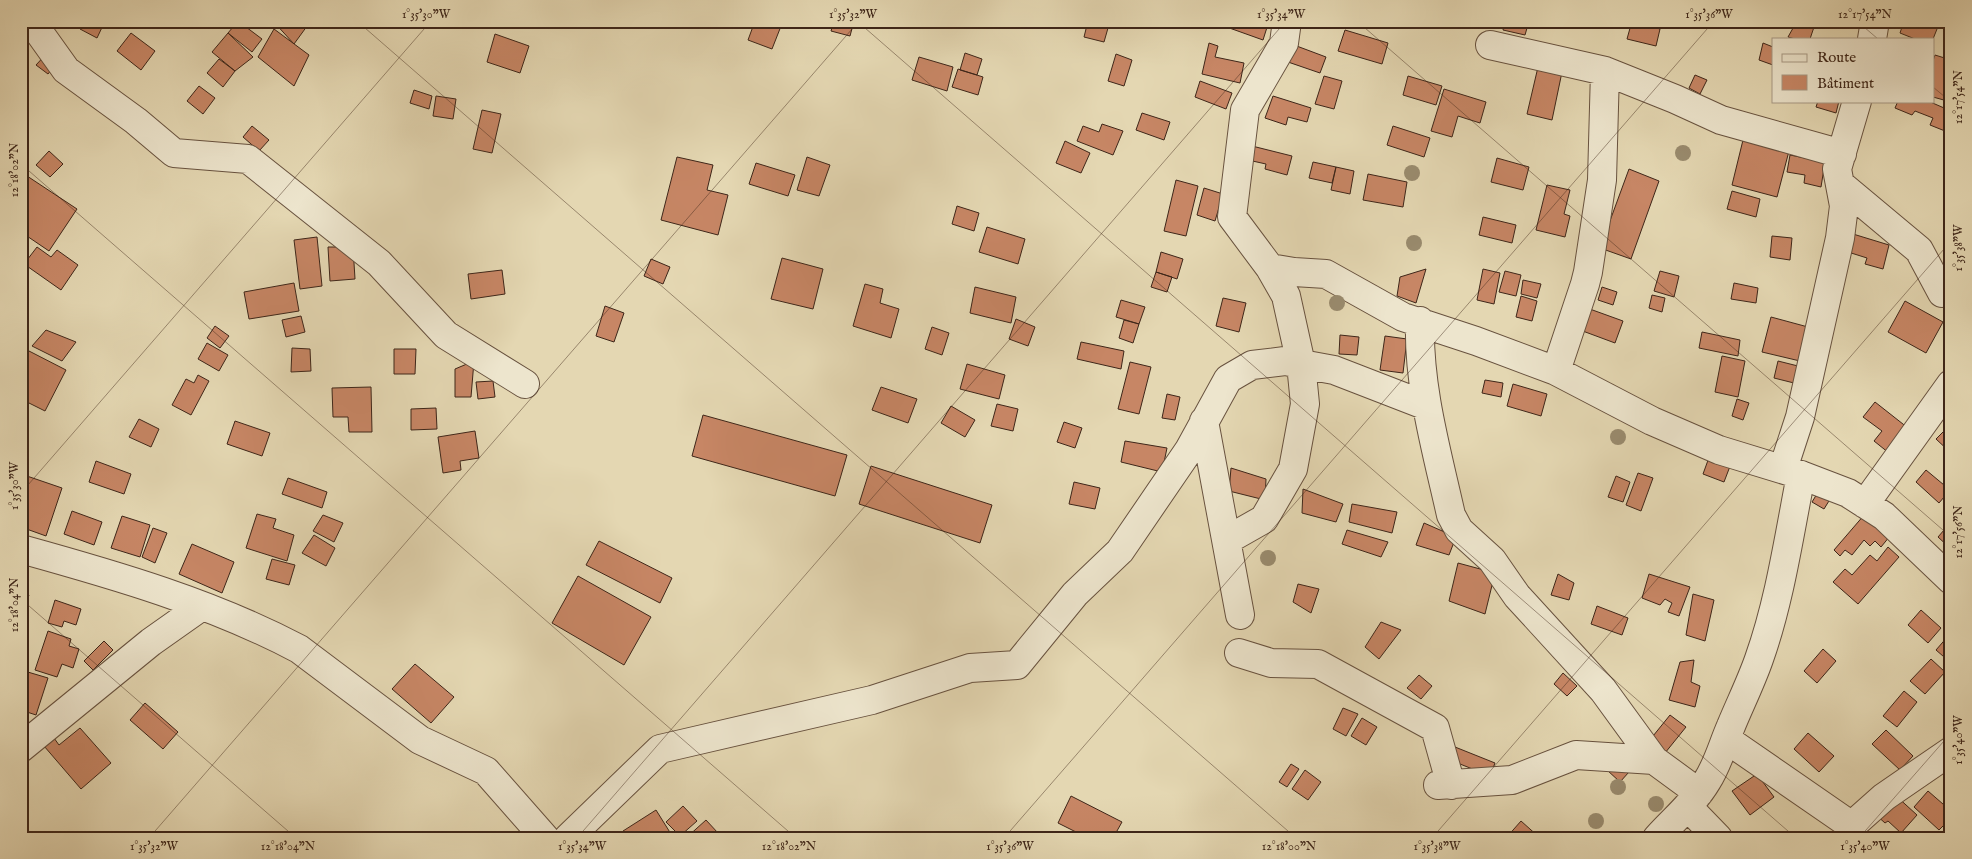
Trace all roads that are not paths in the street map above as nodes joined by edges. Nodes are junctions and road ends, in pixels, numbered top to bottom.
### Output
1 (31, 21) edge
2 (1287, 21) edge
3 (1875, 21) edge
4 (1872, 38) edge
5 (1490, 45) dead end
6 (1605, 70) junction
7 (1857, 102) edge
8 (1842, 154) junction
9 (1840, 184) junction
10 (1270, 268) junction
11 (1951, 290) edge
12 (1420, 321) junction
13 (1301, 364) junction
14 (1556, 371) junction
15 (525, 384) dead end
16 (1951, 384) edge
17 (1426, 406) junction
18 (1204, 421) junction
19 (1792, 472) junction
20 (1865, 504) junction
21 (1226, 540) junction
22 (21, 549) edge
23 (1951, 580) edge
24 (202, 606) junction
25 (1240, 615) dead end
26 (1239, 653) dead end
27 (1726, 739) junction
28 (21, 748) edge
29 (1951, 751) edge
30 (1654, 760) junction
31 (1694, 800) junction
32 (546, 838) edge
33 (568, 838) edge
34 (1657, 838) edge
35 (1718, 838) edge

1 - 15 street
2 - 10 street
3 - 4 street
5 - 6 street
6 - 8 street
6 - 14 street
7 - 8 street
8 - 9 street
9 - 11 street
9 - 19 street
10 - 12 street
10 - 13 street
12 - 14 street
12 - 17 street
13 - 17 street
13 - 18 street
13 - 21 street
14 - 19 street
16 - 20 street
17 - 30 street
18 - 21 street
18 - 33 street
19 - 20 street
19 - 27 street
20 - 23 street
21 - 25 street
22 - 24 street
24 - 28 street
24 - 32 street
26 - 30 street
27 - 29 street
27 - 31 street
30 - 31 street
31 - 34 street
31 - 35 street

